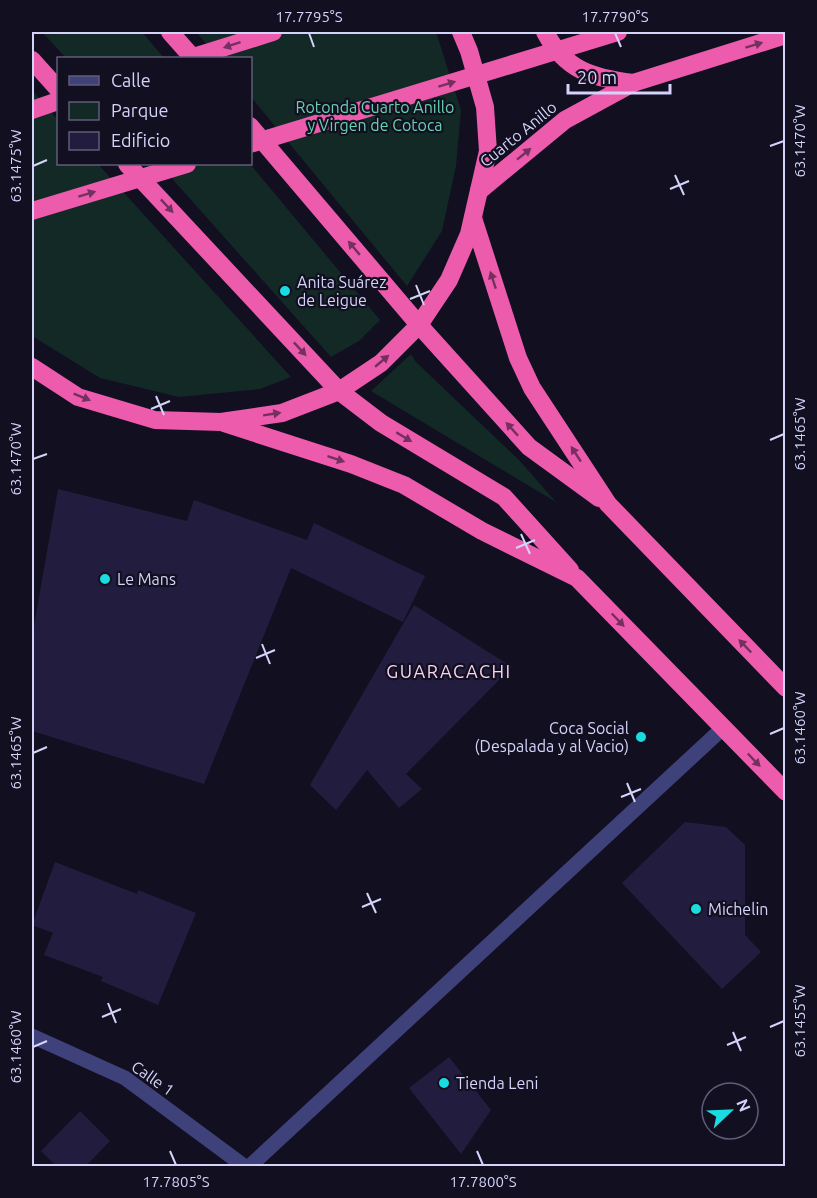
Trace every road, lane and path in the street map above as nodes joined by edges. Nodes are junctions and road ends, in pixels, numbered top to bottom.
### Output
1 (170, 32) edge
2 (273, 32) edge
3 (462, 32) edge
4 (545, 32) edge
5 (618, 32) edge
6 (786, 35) edge
7 (190, 57) edge
8 (194, 57) edge
9 (32, 60) edge
10 (633, 83) junction
11 (57, 88) edge
12 (57, 101) edge
13 (32, 110) edge
14 (252, 128) edge
15 (252, 143) edge
16 (128, 165) edge
17 (184, 165) edge
18 (479, 191) junction
19 (32, 211) edge
20 (473, 216) junction
21 (419, 325) junction
22 (32, 367) edge
23 (339, 391) junction
24 (221, 422) junction
25 (608, 504) junction
26 (577, 578) junction
27 (786, 688) edge
28 (723, 728) junction
29 (786, 792) edge
30 (32, 1036) edge
31 (244, 1167) edge
32 (250, 1167) edge

1 - 7 highway
2 -> 8 highway, bridge
3 - 18 highway
4 - 10 highway
15 -> 5 highway, bridge
10 -> 6 highway, Cuarto Anillo
9 - 11 highway
18 -> 10 highway, Cuarto Anillo
12 - 13 highway
21 -> 14 highway
16 -> 23 highway
19 -> 17 highway, bridge
18 - 20 highway
20 - 21 highway
25 -> 20 highway
23 -> 21 highway
25 -> 21 highway
22 -> 24 highway
24 -> 23 highway
23 -> 26 highway
24 -> 26 highway
27 -> 25 highway
26 -> 28 highway
28 -> 29 highway
28 - 32 street
30 - 31 street, Calle 1

